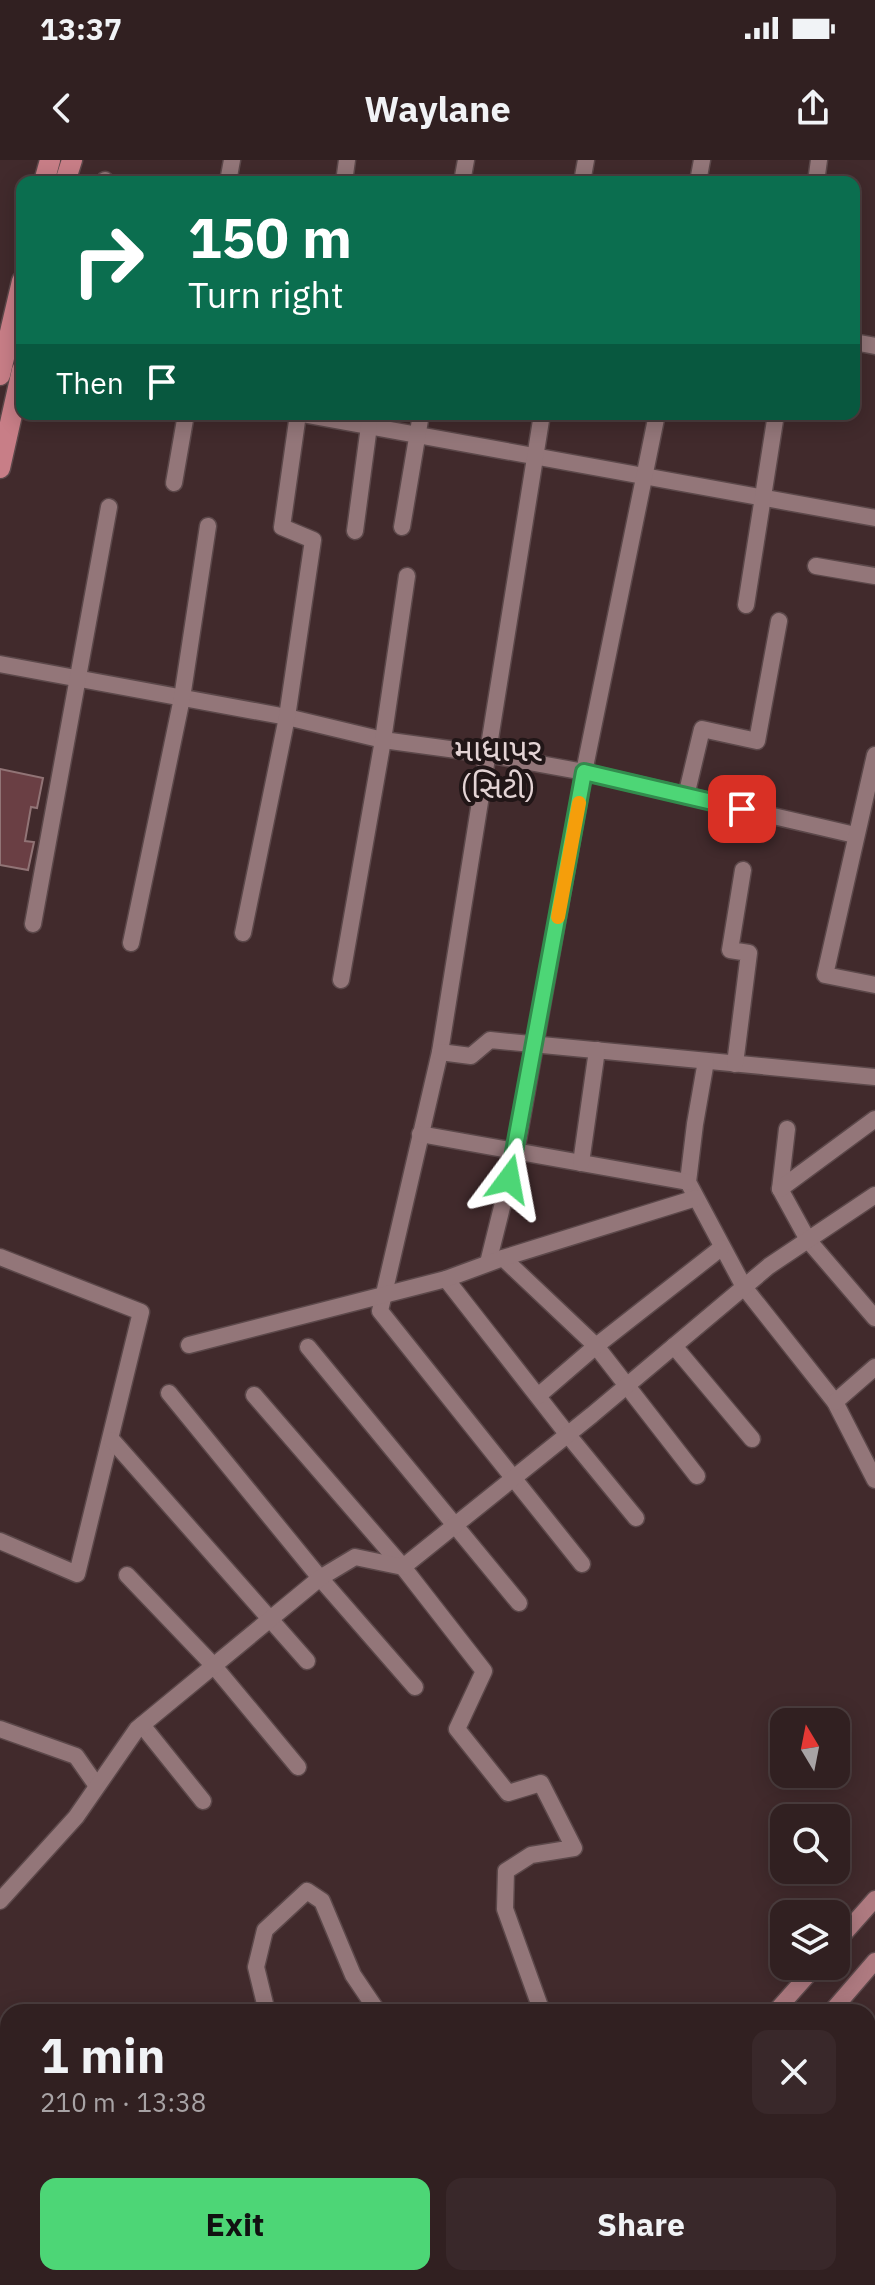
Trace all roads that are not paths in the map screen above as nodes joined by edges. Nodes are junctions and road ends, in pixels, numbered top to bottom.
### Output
1 (16, 307) edge
2 (0, 375) edge
3 (16, 397) edge
4 (185, 420) edge
5 (299, 420) edge
6 (334, 420) edge
7 (420, 420) edge
8 (541, 420) edge
9 (656, 420) edge
10 (775, 420) edge
11 (369, 426) junction
12 (418, 435) junction
13 (534, 456) junction
14 (0, 468) edge
15 (645, 476) junction
16 (174, 483) dead end
17 (762, 498) junction
18 (109, 507) dead end
19 (875, 518) edge
20 (208, 526) dead end
21 (402, 527) dead end
22 (355, 531) dead end
23 (816, 566) dead end
24 (875, 575) edge
25 (407, 576) dead end
26 (746, 605) dead end
27 (779, 621) dead end
28 (0, 664) edge
29 (76, 678) junction
30 (182, 698) junction
31 (287, 717) junction
32 (383, 740) junction
33 (486, 754) junction
34 (875, 755) edge
35 (584, 772) junction
36 (871, 790) edge
37 (686, 796) junction
38 (855, 835) junction
39 (743, 870) dead end
40 (33, 924) dead end
41 (243, 933) dead end
42 (131, 943) dead end
43 (341, 980) dead end
44 (875, 985) edge
45 (535, 1045) junction
46 (597, 1050) junction
47 (440, 1052) junction
48 (706, 1061) junction
49 (735, 1064) junction
50 (875, 1077) edge
51 (875, 1119) edge
52 (787, 1129) dead end
53 (420, 1134) junction
54 (516, 1151) junction
55 (581, 1163) junction
56 (688, 1182) junction
57 (780, 1189) junction
58 (875, 1195) edge
59 (696, 1198) junction
60 (808, 1240) junction
61 (721, 1248) junction
62 (0, 1257) edge
63 (496, 1260) junction
64 (446, 1279) junction
65 (744, 1287) junction
66 (384, 1294) junction
67 (875, 1318) edge
68 (189, 1345) dead end
69 (596, 1346) junction
70 (674, 1346) junction
71 (308, 1347) dead end
72 (875, 1367) edge
73 (627, 1386) junction
74 (169, 1393) dead end
75 (254, 1395) dead end
76 (538, 1396) junction
77 (835, 1402) junction
78 (568, 1435) junction
79 (752, 1439) dead end
80 (112, 1440) junction
81 (697, 1476) dead end
82 (512, 1479) junction
83 (875, 1480) edge
84 (636, 1518) dead end
85 (456, 1524) junction
86 (0, 1541) edge
87 (582, 1564) dead end
88 (403, 1567) junction
89 (127, 1575) dead end
90 (320, 1578) junction
91 (519, 1603) dead end
92 (271, 1619) junction
93 (307, 1661) dead end
94 (214, 1666) junction
95 (415, 1687) dead end
96 (142, 1725) junction
97 (0, 1729) edge
98 (298, 1767) dead end
99 (97, 1786) junction
100 (203, 1801) dead end
101 (875, 1899) edge
102 (0, 1901) edge
103 (850, 1927) edge
104 (875, 1961) edge
105 (804, 1980) edge
106 (265, 2004) edge
107 (373, 2004) edge
108 (539, 2004) edge
109 (782, 2004) edge
110 (838, 2004) edge

1 - 2 main road
3 - 14 main road
4 - 16 street
5 - 31 street
6 - 11 street
7 - 12 street
8 - 13 street
9 - 15 street
10 - 17 street
11 - 12 street
11 - 22 street
12 - 13 street
12 - 21 street
13 - 15 street
13 - 33 street
15 - 17 street
15 - 35 street
17 - 19 street
17 - 26 street
18 - 29 street
20 - 30 street
23 - 24 street
25 - 32 street
27 - 37 street
28 - 29 street
29 - 30 street
29 - 40 street
30 - 31 street
30 - 42 street
31 - 32 street
31 - 41 street
32 - 33 street
32 - 43 street
33 - 35 street
33 - 47 street
34 - 36 street
35 - 37 street
35 - 45 street
36 - 38 street
37 - 38 street
38 - 44 street
39 - 49 street
45 - 46 street
45 - 47 street
45 - 54 street
46 - 48 street
46 - 55 street
47 - 53 street
48 - 49 street
48 - 56 street
49 - 50 street
51 - 57 street
52 - 57 street
53 - 54 street
53 - 66 street
54 - 55 street
54 - 63 street
55 - 56 street
56 - 59 street
57 - 60 street
58 - 60 street
59 - 61 street
59 - 63 street
60 - 65 street
60 - 67 street
61 - 65 street
61 - 69 street
62 - 80 street
63 - 64 street
63 - 69 street
64 - 66 street
64 - 76 street
65 - 70 street
65 - 77 street
66 - 68 street
66 - 82 street
69 - 73 street
69 - 76 street
70 - 73 street
70 - 79 street
71 - 85 street
72 - 77 street
73 - 78 street
73 - 81 street
74 - 90 street
75 - 88 street
76 - 78 street
77 - 83 street
78 - 82 street
78 - 84 street
80 - 86 street
80 - 92 street
82 - 85 street
82 - 87 street
85 - 88 street
85 - 91 street
88 - 90 street
88 - 108 street
89 - 94 street
90 - 92 street
90 - 95 street
92 - 93 street
92 - 94 street
94 - 96 street
94 - 98 street
96 - 99 street
96 - 100 street
97 - 99 street
99 - 102 street
101 - 103 main road
104 - 110 main road
105 - 109 main road
106 - 107 street

